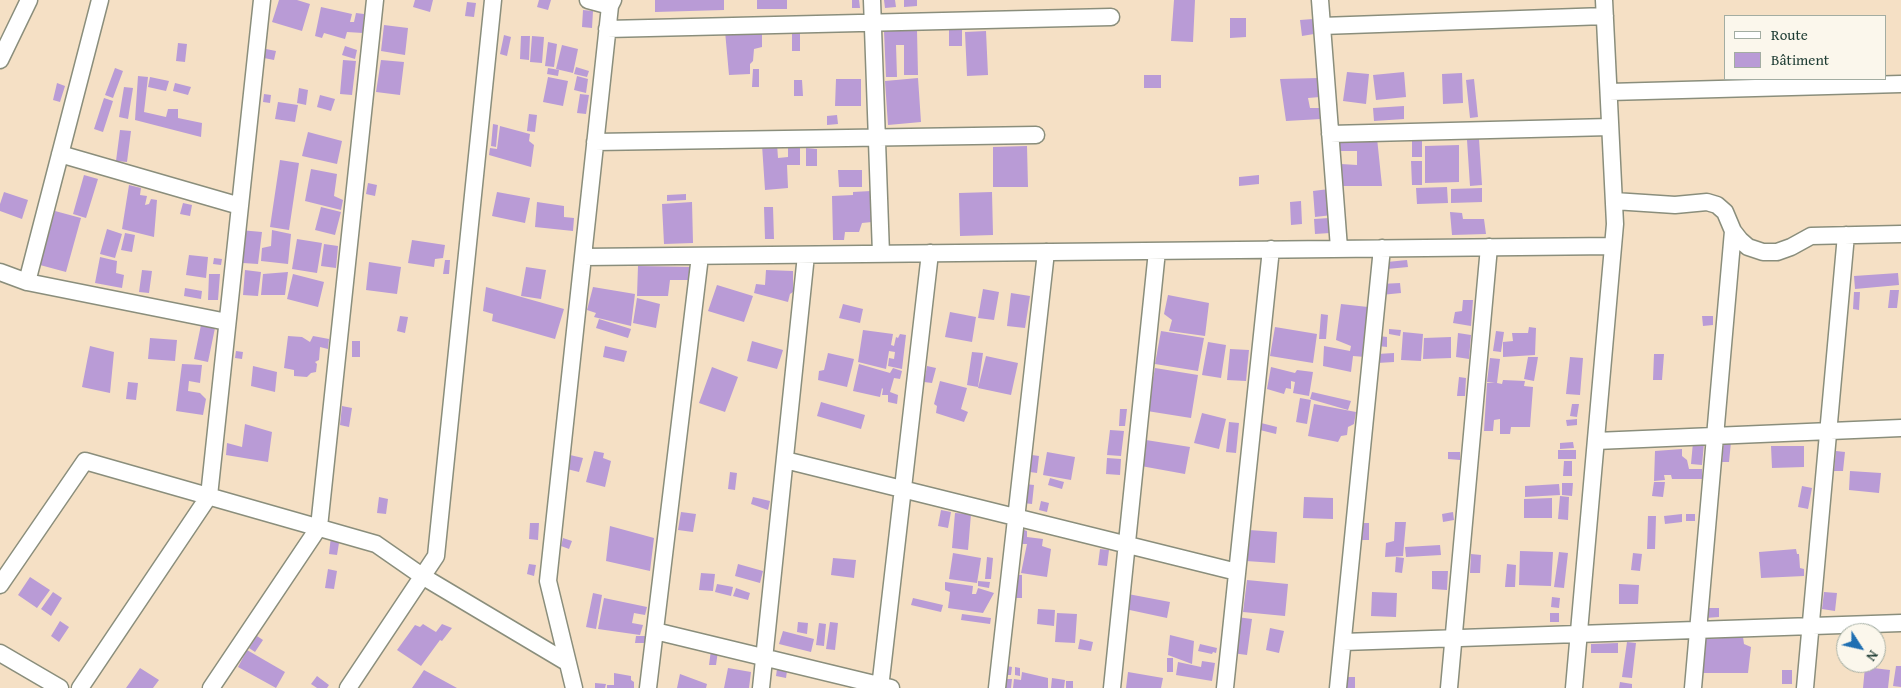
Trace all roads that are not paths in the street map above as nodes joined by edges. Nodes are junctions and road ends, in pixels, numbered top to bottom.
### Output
1 (29, 0) edge
2 (100, 0) edge
3 (262, 0) edge
4 (375, 0) edge
5 (493, 0) edge
6 (588, 0) edge
7 (872, 0) edge
8 (1320, 0) edge
9 (612, 3) edge
10 (1605, 8) edge
11 (1111, 17) dead end
12 (872, 23) junction
13 (1322, 26) junction
14 (607, 29) junction
15 (0, 60) edge
16 (1901, 84) edge
17 (1609, 92) junction
18 (1610, 127) junction
19 (1330, 134) junction
20 (1036, 135) dead end
21 (877, 138) junction
22 (595, 142) junction
23 (60, 154) junction
24 (1614, 201) junction
25 (240, 206) junction
26 (1733, 231) junction
27 (1901, 234) edge
28 (1846, 235) junction
29 (1613, 246) junction
30 (1489, 247) junction
31 (1340, 248) junction
32 (1382, 248) junction
33 (1271, 249) junction
34 (1157, 251) junction
35 (1046, 252) junction
36 (930, 253) junction
37 (806, 254) junction
38 (881, 254) junction
39 (700, 256) junction
40 (583, 257) junction
41 (0, 272) edge
42 (27, 282) junction
43 (227, 322) junction
44 (1901, 428) edge
45 (1828, 431) junction
46 (1715, 436) junction
47 (1596, 441) junction
48 (784, 460) junction
49 (903, 490) junction
50 (209, 496) junction
51 (1016, 517) junction
52 (318, 528) junction
53 (1126, 544) junction
54 (1237, 572) junction
55 (422, 576) junction
56 (0, 585) edge
57 (1901, 623) edge
58 (1810, 626) junction
59 (1698, 630) junction
60 (655, 631) junction
61 (1579, 634) junction
62 (1454, 638) junction
63 (1343, 642) junction
64 (0, 653) edge
65 (764, 658) junction
66 (568, 663) junction
67 (884, 687) edge
68 (60, 688) edge
69 (80, 688) edge
70 (212, 688) edge
71 (348, 688) edge
72 (574, 688) edge
73 (648, 688) edge
74 (761, 688) edge
75 (997, 688) edge
76 (1112, 688) edge
77 (1224, 688) edge
78 (1338, 688) edge
79 (1449, 688) edge
80 (1574, 688) edge
81 (1694, 688) edge
82 (1805, 688) edge

1 - 15 street
2 - 23 street
3 - 25 street
4 - 52 street
5 - 55 street
6 - 9 street
7 - 12 street
8 - 13 street
9 - 14 street
10 - 13 street
10 - 17 street
11 - 12 street
12 - 14 street
12 - 21 street
13 - 19 street
14 - 22 street
16 - 17 street
17 - 18 street
18 - 19 street
18 - 24 street
19 - 31 street
20 - 21 street
21 - 22 street
21 - 38 street
22 - 40 street
23 - 25 street
23 - 42 street
24 - 26 street
24 - 29 street
25 - 43 street
26 - 28 street
26 - 46 street
27 - 28 street
28 - 45 street
29 - 30 street
29 - 47 street
30 - 32 street
30 - 62 street
31 - 32 street
31 - 33 street
32 - 63 street
33 - 34 street
33 - 54 street
34 - 35 street
34 - 53 street
35 - 36 street
35 - 51 street
36 - 38 street
36 - 49 street
37 - 38 street
37 - 39 street
37 - 48 street
39 - 40 street
39 - 60 street
40 - 66 street
41 - 42 street
42 - 43 street
43 - 50 street
44 - 45 street
45 - 46 street
45 - 58 street
46 - 47 street
46 - 59 street
47 - 61 street
48 - 49 street
48 - 65 street
49 - 51 street
49 - 67 street
50 - 52 street
50 - 56 street
50 - 69 street
51 - 53 street
51 - 75 street
52 - 55 street
52 - 70 street
53 - 54 street
53 - 76 street
54 - 77 street
55 - 66 street
55 - 71 street
57 - 58 street
58 - 59 street
58 - 82 street
59 - 61 street
59 - 81 street
60 - 65 street
60 - 73 street
61 - 62 street
61 - 80 street
62 - 63 street
62 - 79 street
63 - 78 street
64 - 68 street
65 - 67 street
65 - 74 street
66 - 72 street

